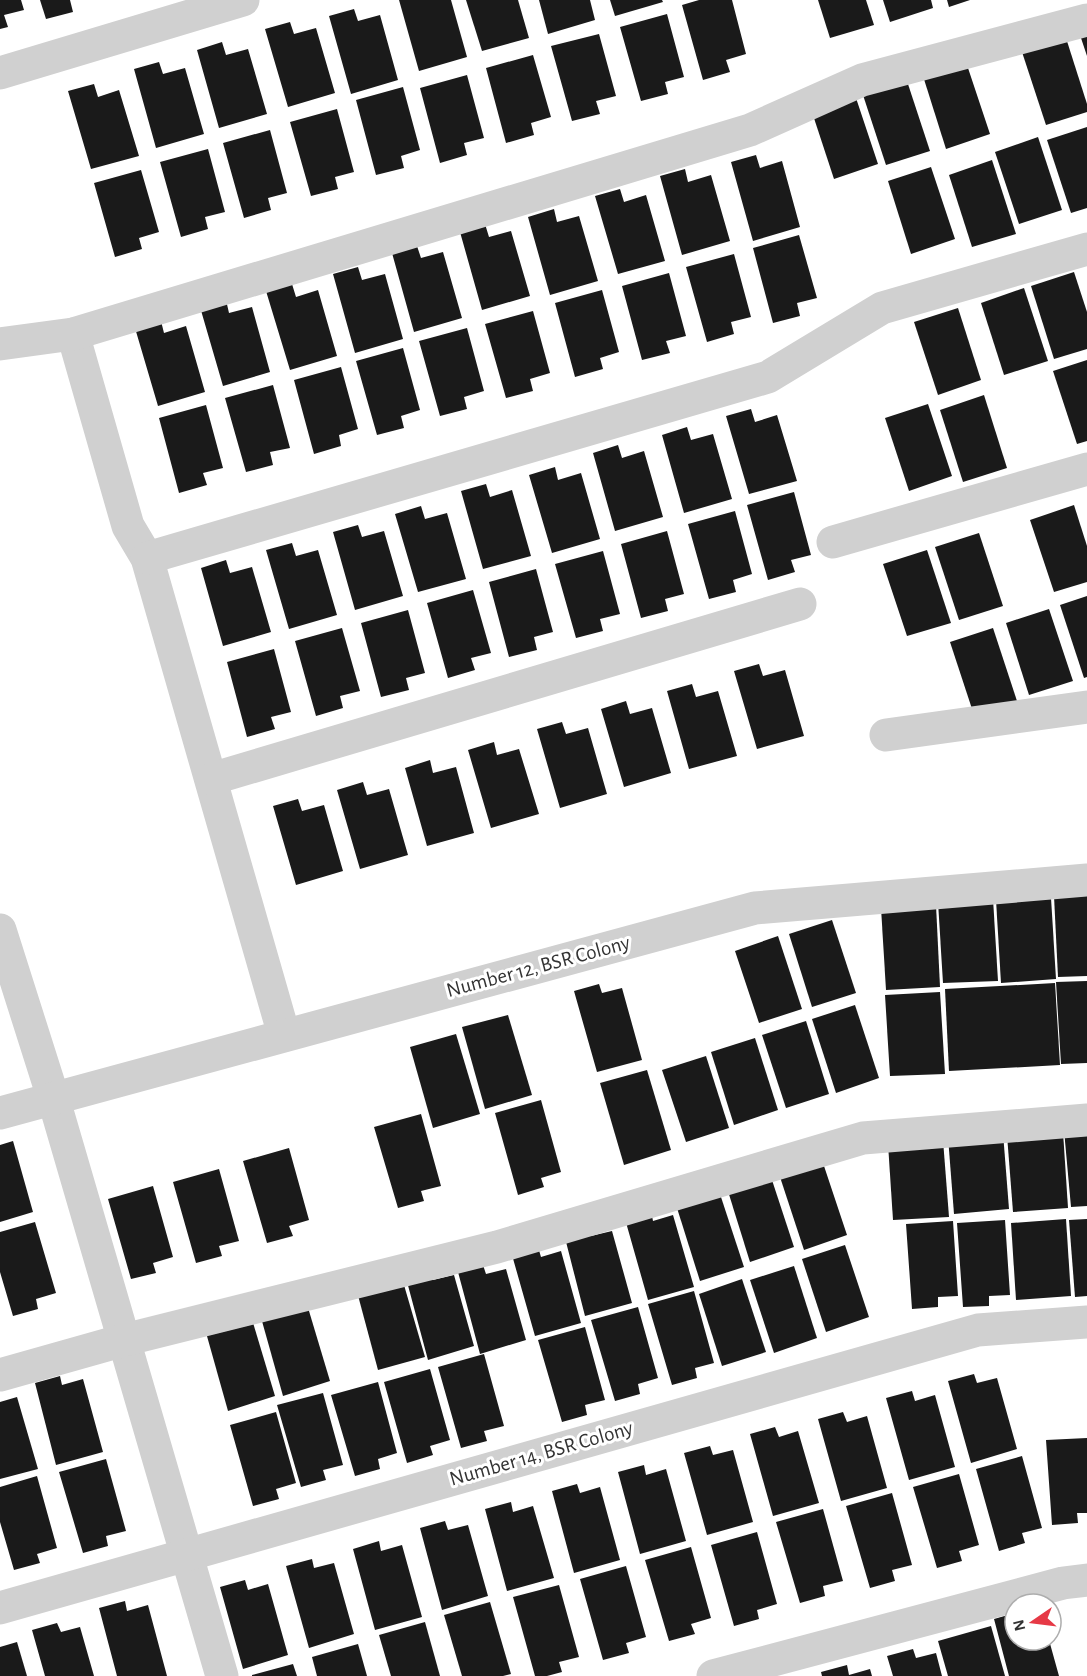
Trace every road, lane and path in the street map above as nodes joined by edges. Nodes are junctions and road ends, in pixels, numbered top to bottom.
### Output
1 (243, 0) edge
2 (1087, 20) edge
3 (0, 73) edge
4 (1087, 249) edge
5 (73, 334) junction
6 (0, 344) edge
7 (1087, 469) edge
8 (833, 542) dead end
9 (147, 558) junction
10 (800, 604) dead end
11 (1087, 707) edge
12 (886, 735) dead end
13 (211, 779) junction
14 (1087, 880) edge
15 (0, 930) edge
16 (284, 1035) junction
17 (53, 1097) junction
18 (0, 1113) edge
19 (1087, 1120) edge
20 (1087, 1322) edge
21 (124, 1340) junction
22 (0, 1375) edge
23 (187, 1554) junction
24 (1087, 1580) edge
25 (0, 1608) edge
26 (222, 1676) edge
27 (713, 1676) edge

1 - 3 street
2 - 5 street
4 - 9 street
5 - 6 street
5 - 9 street
7 - 8 street
9 - 13 street
10 - 13 street
11 - 12 street
13 - 16 street
14 - 16 street, Number 12, BSR Colony
15 - 17 street
16 - 17 street, Number 12, BSR Colony
17 - 18 street, Number 12, BSR Colony
17 - 21 street
19 - 21 street
20 - 23 street, Number 14, BSR Colony
21 - 22 street
21 - 23 street
23 - 25 street, Number 14, BSR Colony
23 - 26 street
24 - 27 street

